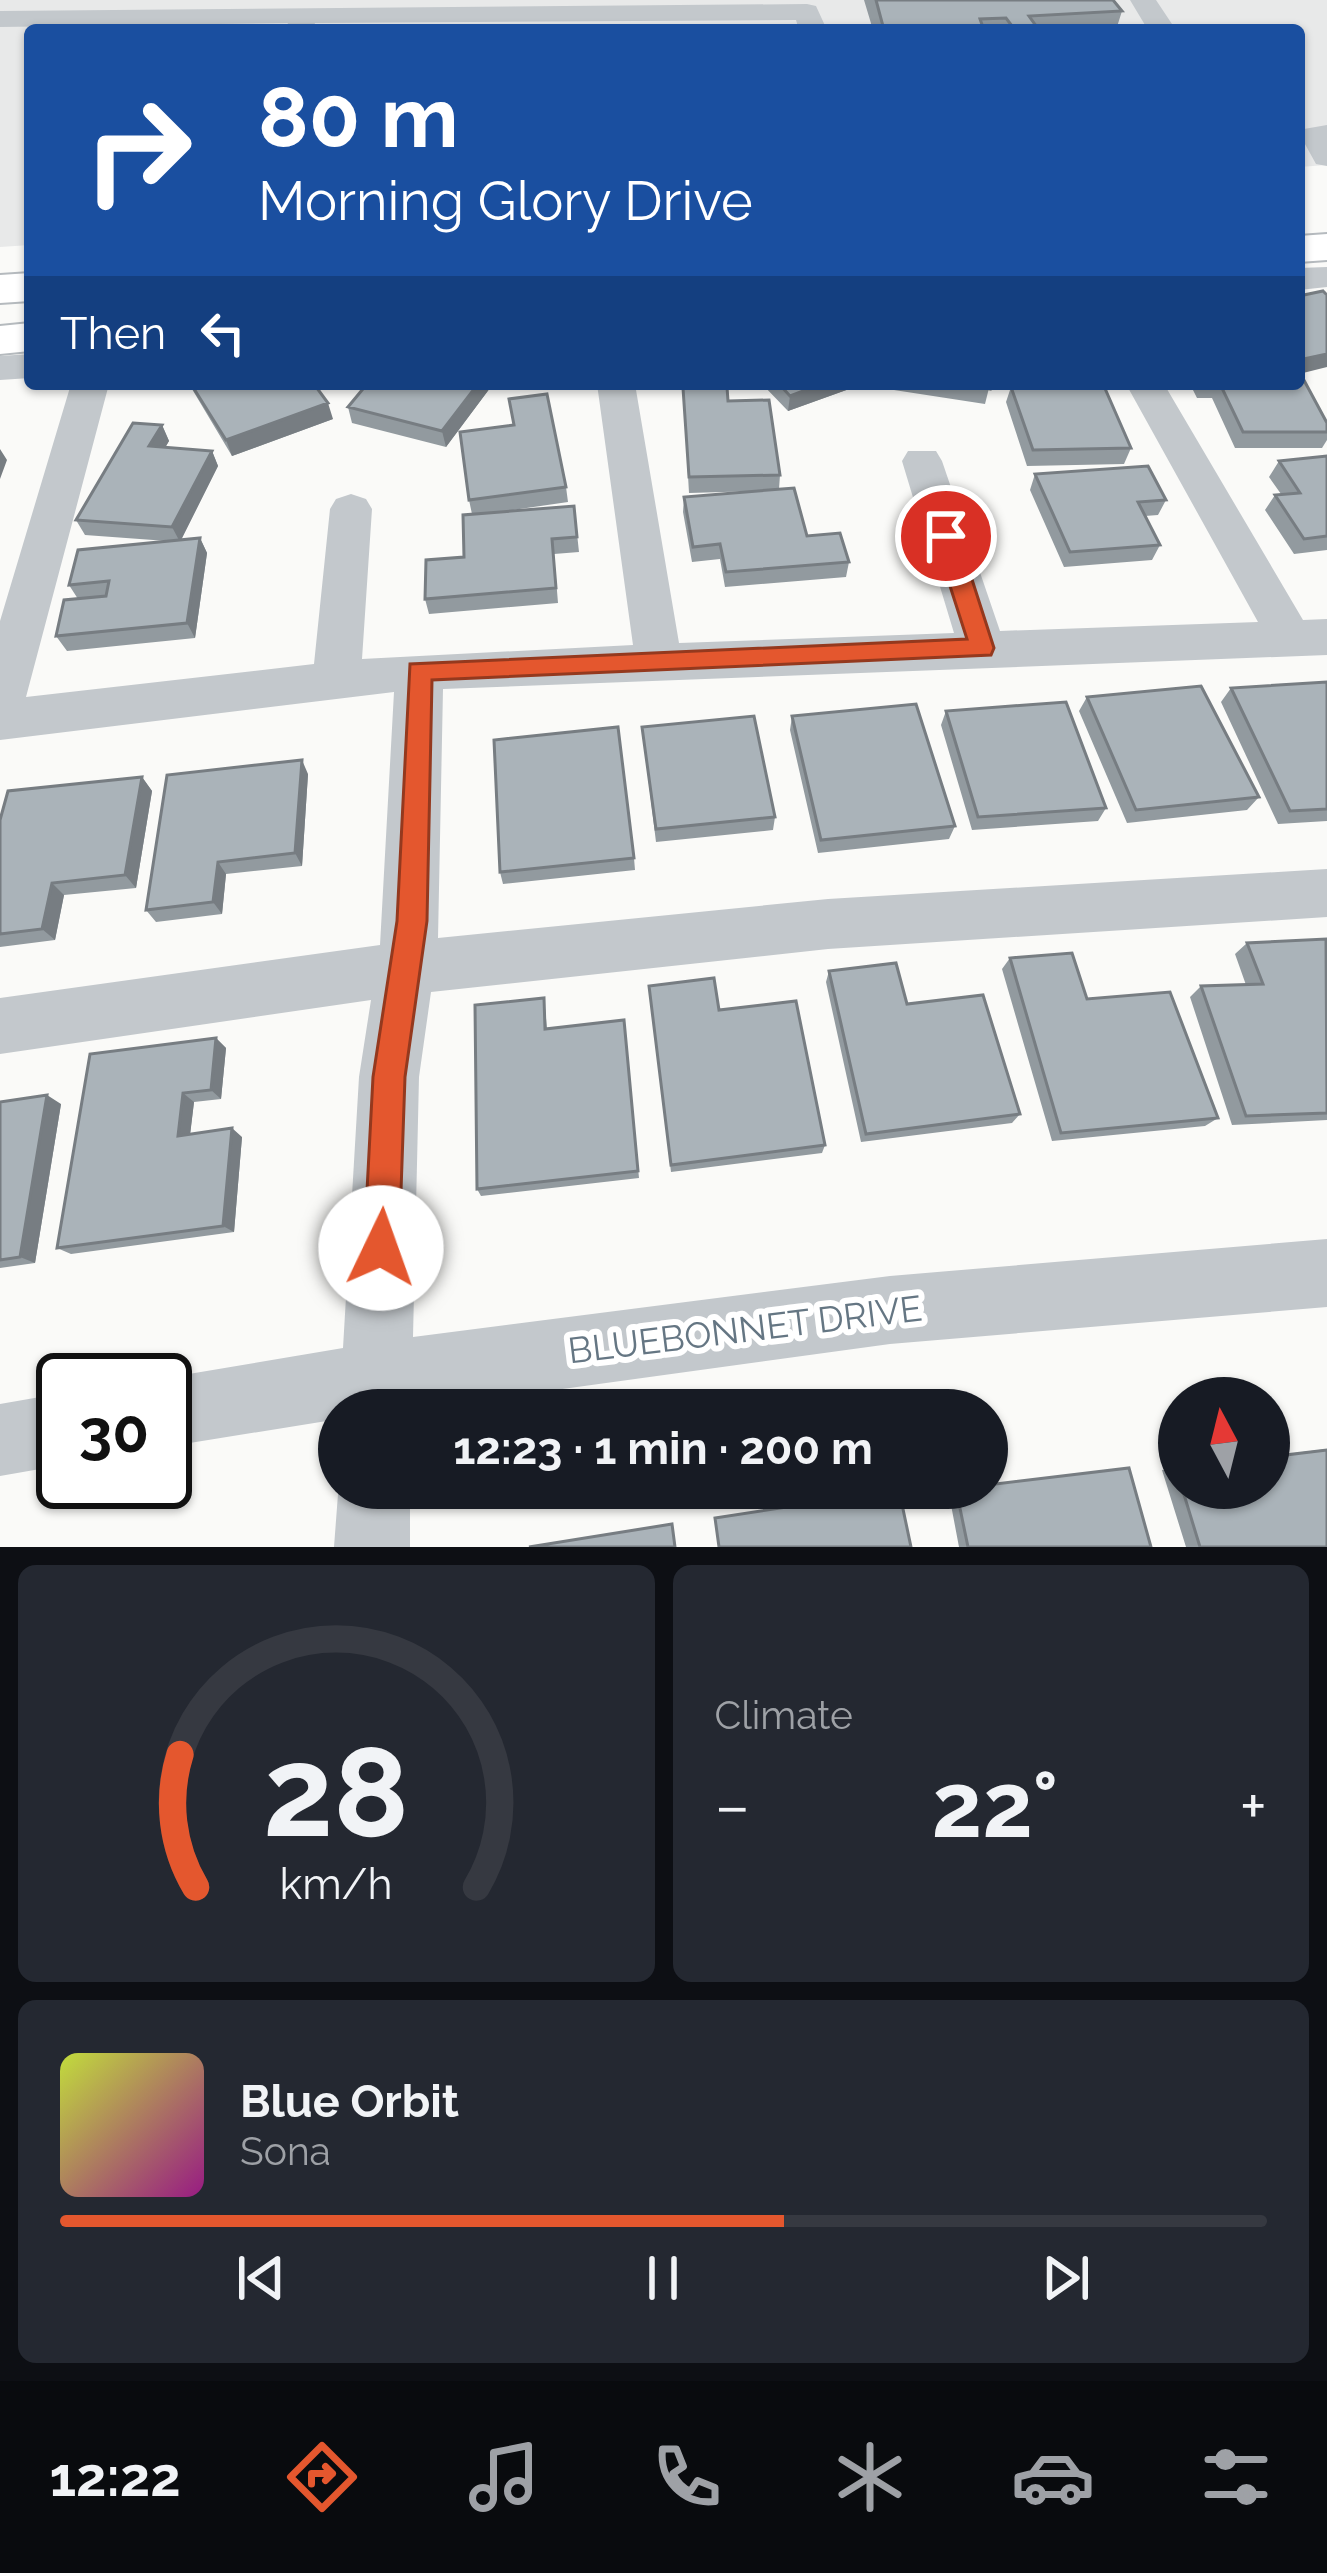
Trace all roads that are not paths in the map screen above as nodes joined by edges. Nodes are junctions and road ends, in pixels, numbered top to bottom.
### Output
1 (290, 15) edge
2 (0, 19) edge
3 (812, 24) edge
4 (1327, 134) edge
5 (1327, 157) edge
6 (88, 390) edge
7 (617, 390) edge
8 (1148, 390) edge
9 (922, 461) dead end
10 (351, 508) dead end
11 (1308, 638) edge
12 (982, 648) junction
13 (658, 662) junction
14 (419, 671) junction
15 (337, 678) junction
16 (0, 702) edge
17 (0, 721) edge
18 (1327, 893) edge
19 (405, 967) junction
20 (0, 1026) edge
21 (1327, 1273) edge
22 (375, 1389) edge
23 (400, 1389) edge
24 (318, 1398) edge
25 (192, 1409) edge
26 (36, 1434) edge
27 (0, 1440) edge
28 (373, 1509) edge
29 (372, 1547) edge

1 - 2 street
1 - 3 street
4 - 5 street
6 - 16 street
7 - 13 street
8 - 11 street
9 - 12 street
10 - 15 street
11 - 12 street
12 - 13 street
13 - 14 street
14 - 15 street
14 - 19 street
15 - 17 street
18 - 19 street
19 - 20 street
19 - 22 street
21 - 23 street, BLUEBONNET DRIVE
24 - 25 street, BLUEBONNET DRIVE
26 - 27 street
28 - 29 street

